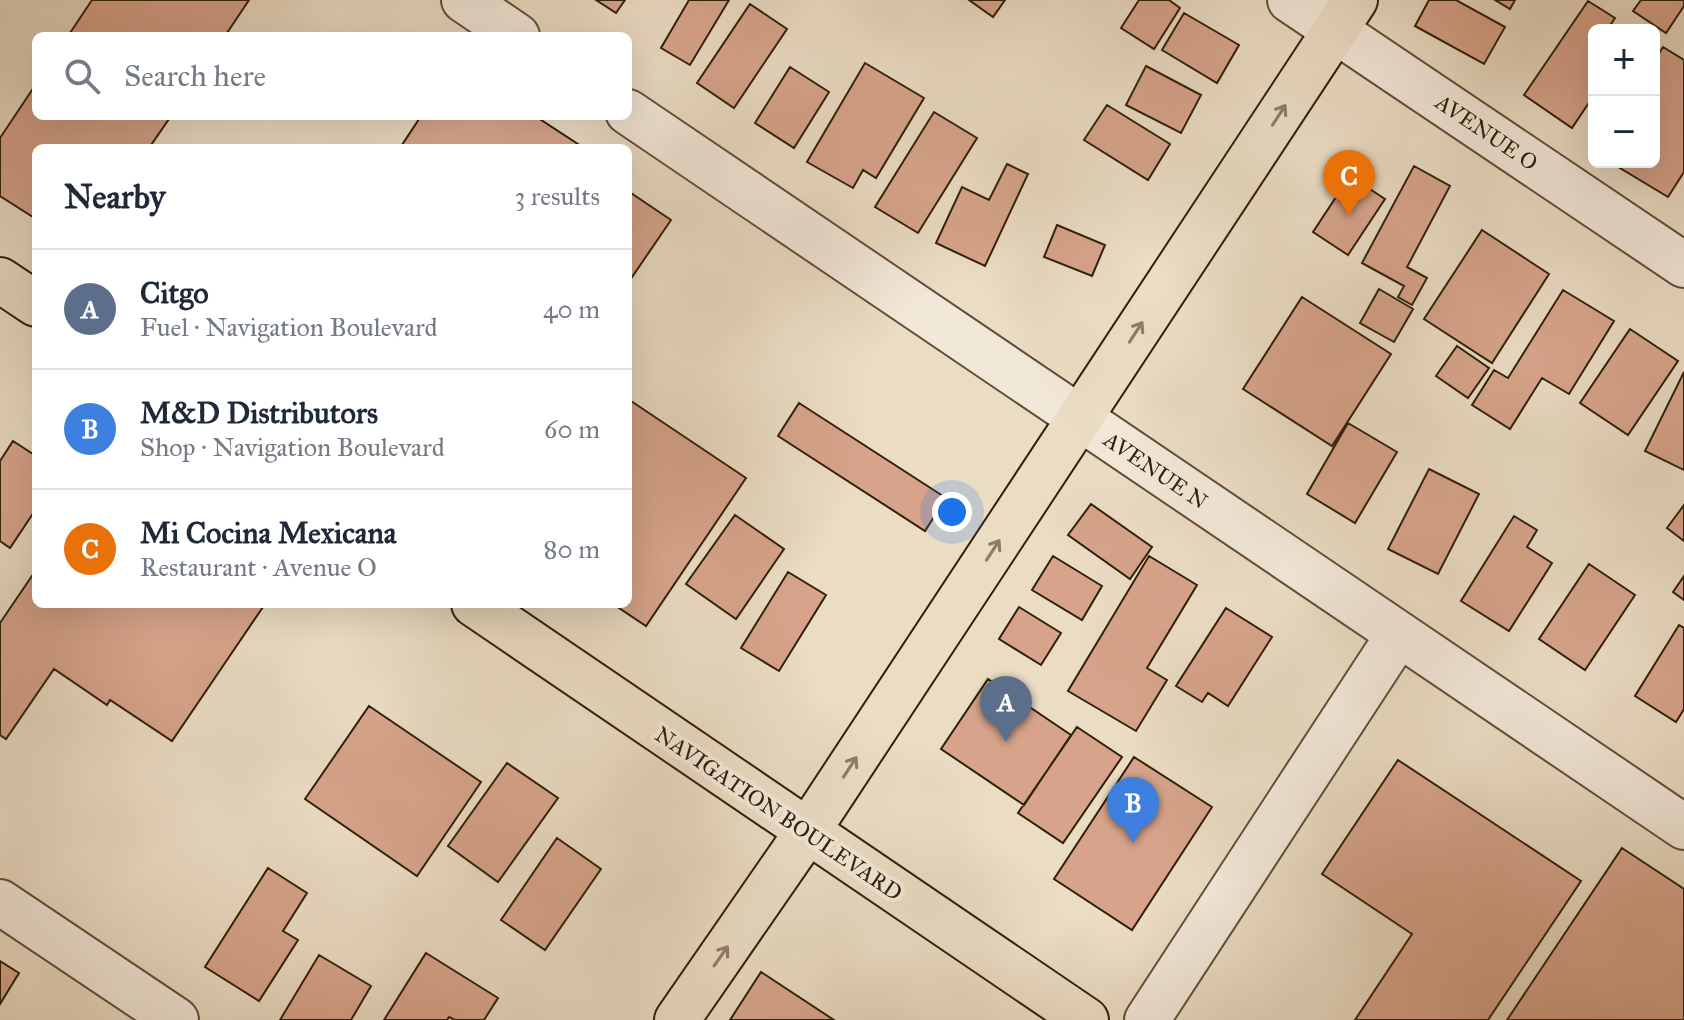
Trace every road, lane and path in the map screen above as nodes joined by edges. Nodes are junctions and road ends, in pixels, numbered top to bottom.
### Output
1 (464, 0) edge
2 (1290, 0) edge
3 (1345, 15) edge
4 (511, 32) edge
5 (632, 115) edge
6 (1684, 265) edge
7 (0, 280) edge
8 (32, 301) edge
9 (1079, 418) junction
10 (480, 608) edge
11 (1399, 634) junction
12 (1684, 827) edge
13 (807, 832) junction
14 (0, 902) edge
15 (176, 1020) edge
16 (677, 1020) edge
17 (1086, 1020) edge
18 (1147, 1020) edge

1 - 4 street
2 - 3 street, AVENUE O
3 - 6 street, AVENUE O
9 -> 3 main road
5 - 9 street, AVENUE N
7 - 8 main road
9 - 11 street, AVENUE N
13 -> 9 main road
10 - 13 main road, NAVIGATION BOULEVARD
11 - 12 street, AVENUE N
11 - 18 street
16 -> 13 main road
13 - 17 main road, NAVIGATION BOULEVARD
14 - 15 street

